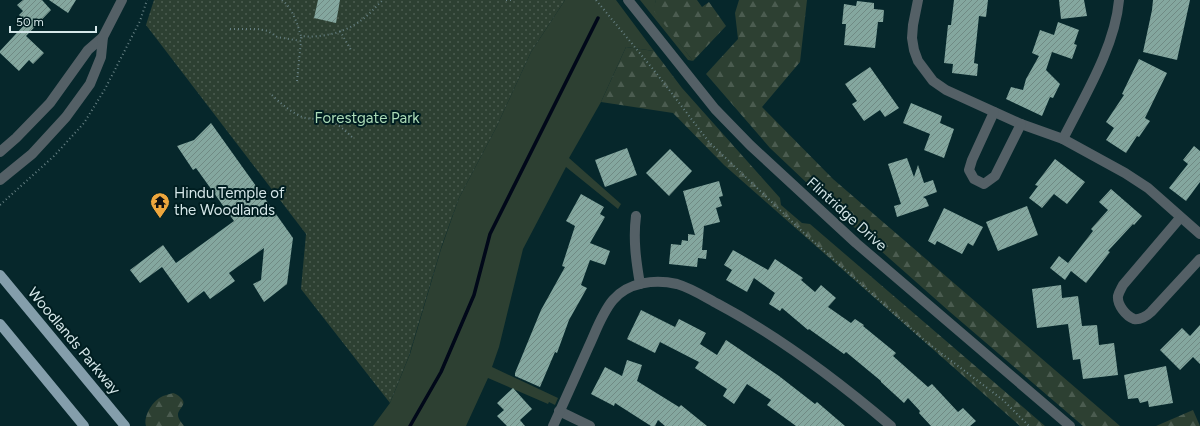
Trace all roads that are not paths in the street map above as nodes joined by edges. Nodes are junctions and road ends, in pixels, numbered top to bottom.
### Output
1 (122, 0) edge
2 (628, 0) edge
3 (918, 0) edge
4 (1119, 0) edge
5 (103, 37) junction
6 (994, 112) junction
7 (1021, 124) junction
8 (1063, 139) junction
9 (0, 152) edge
10 (0, 180) edge
11 (636, 216) dead end
12 (1180, 218) junction
13 (1199, 231) edge
14 (1200, 259) edge
15 (0, 275) edge
16 (640, 284) junction
17 (0, 324) edge
18 (559, 412) junction
19 (84, 426) edge
20 (126, 426) edge
21 (552, 426) edge
22 (590, 426) edge
23 (891, 426) edge
24 (1070, 426) edge

1 - 5 street
2 - 24 street, Flintridge Drive
3 - 6 street
4 - 8 street
5 - 9 street
5 - 10 street
6 - 7 street
6 - 7 street
7 - 8 street
8 - 12 street
11 - 16 street
12 - 13 street
12 - 14 street
15 - 20 main road, Woodlands Parkway
16 - 18 street
16 - 23 street
17 - 19 main road
18 - 21 street
18 - 22 street

